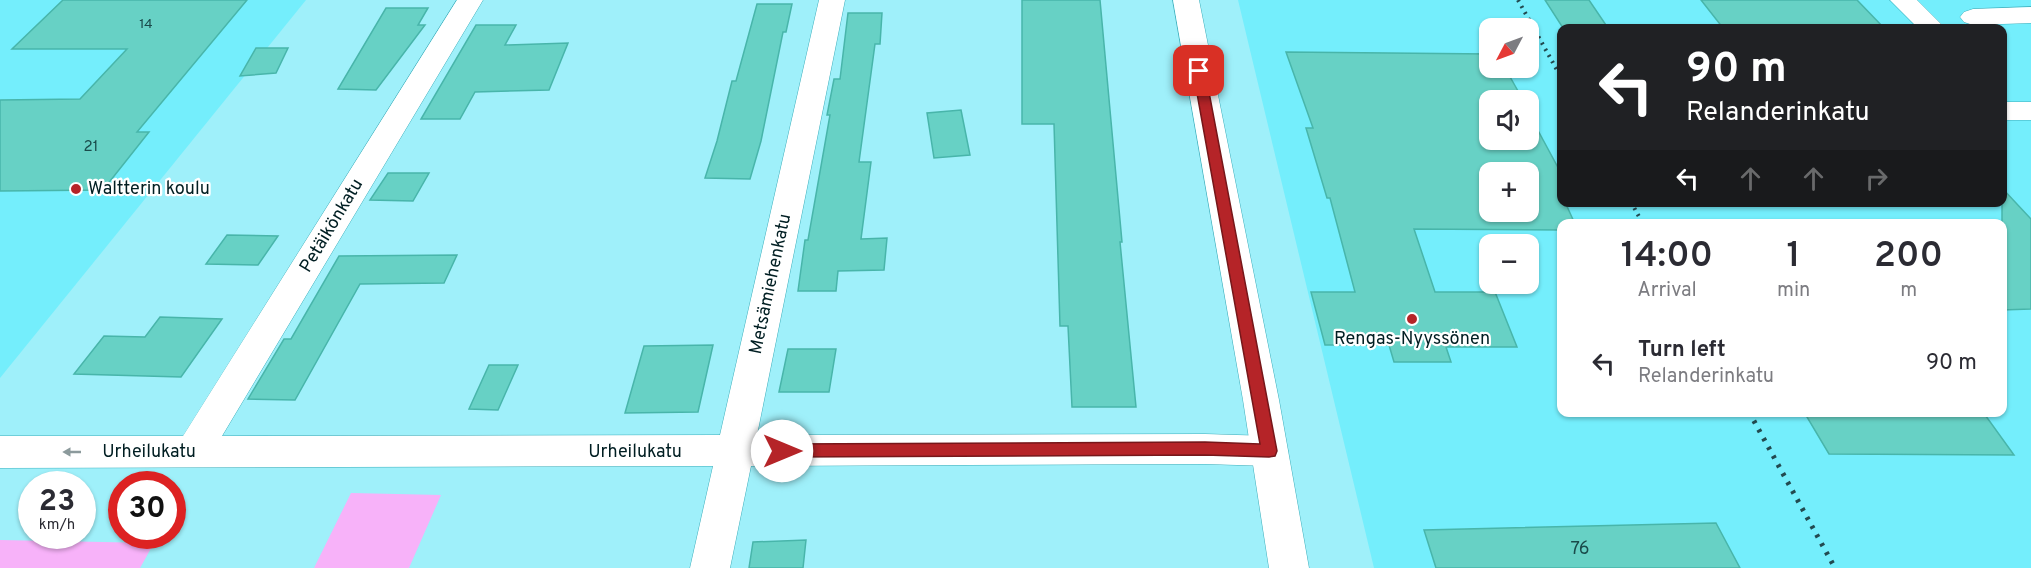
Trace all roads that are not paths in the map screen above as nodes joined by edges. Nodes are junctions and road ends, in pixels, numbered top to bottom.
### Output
1 (470, 0) edge
2 (832, 0) edge
3 (1186, 0) edge
4 (1903, 0) edge
5 (2031, 15) edge
6 (1973, 17) dead end
7 (1928, 24) edge
8 (735, 451) junction
9 (1269, 451) junction
10 (0, 452) edge
11 (193, 452) junction
12 (710, 568) edge
13 (1289, 568) edge

1 - 11 street, Petäikönkatu
2 - 8 street, Metsämiehenkatu
3 - 9 street
4 - 7 street
5 - 6 street
8 - 9 street, Urheilukatu
8 - 11 street, Urheilukatu
8 - 12 street, Metsämiehenkatu
9 - 13 street
11 -> 10 street, Urheilukatu

